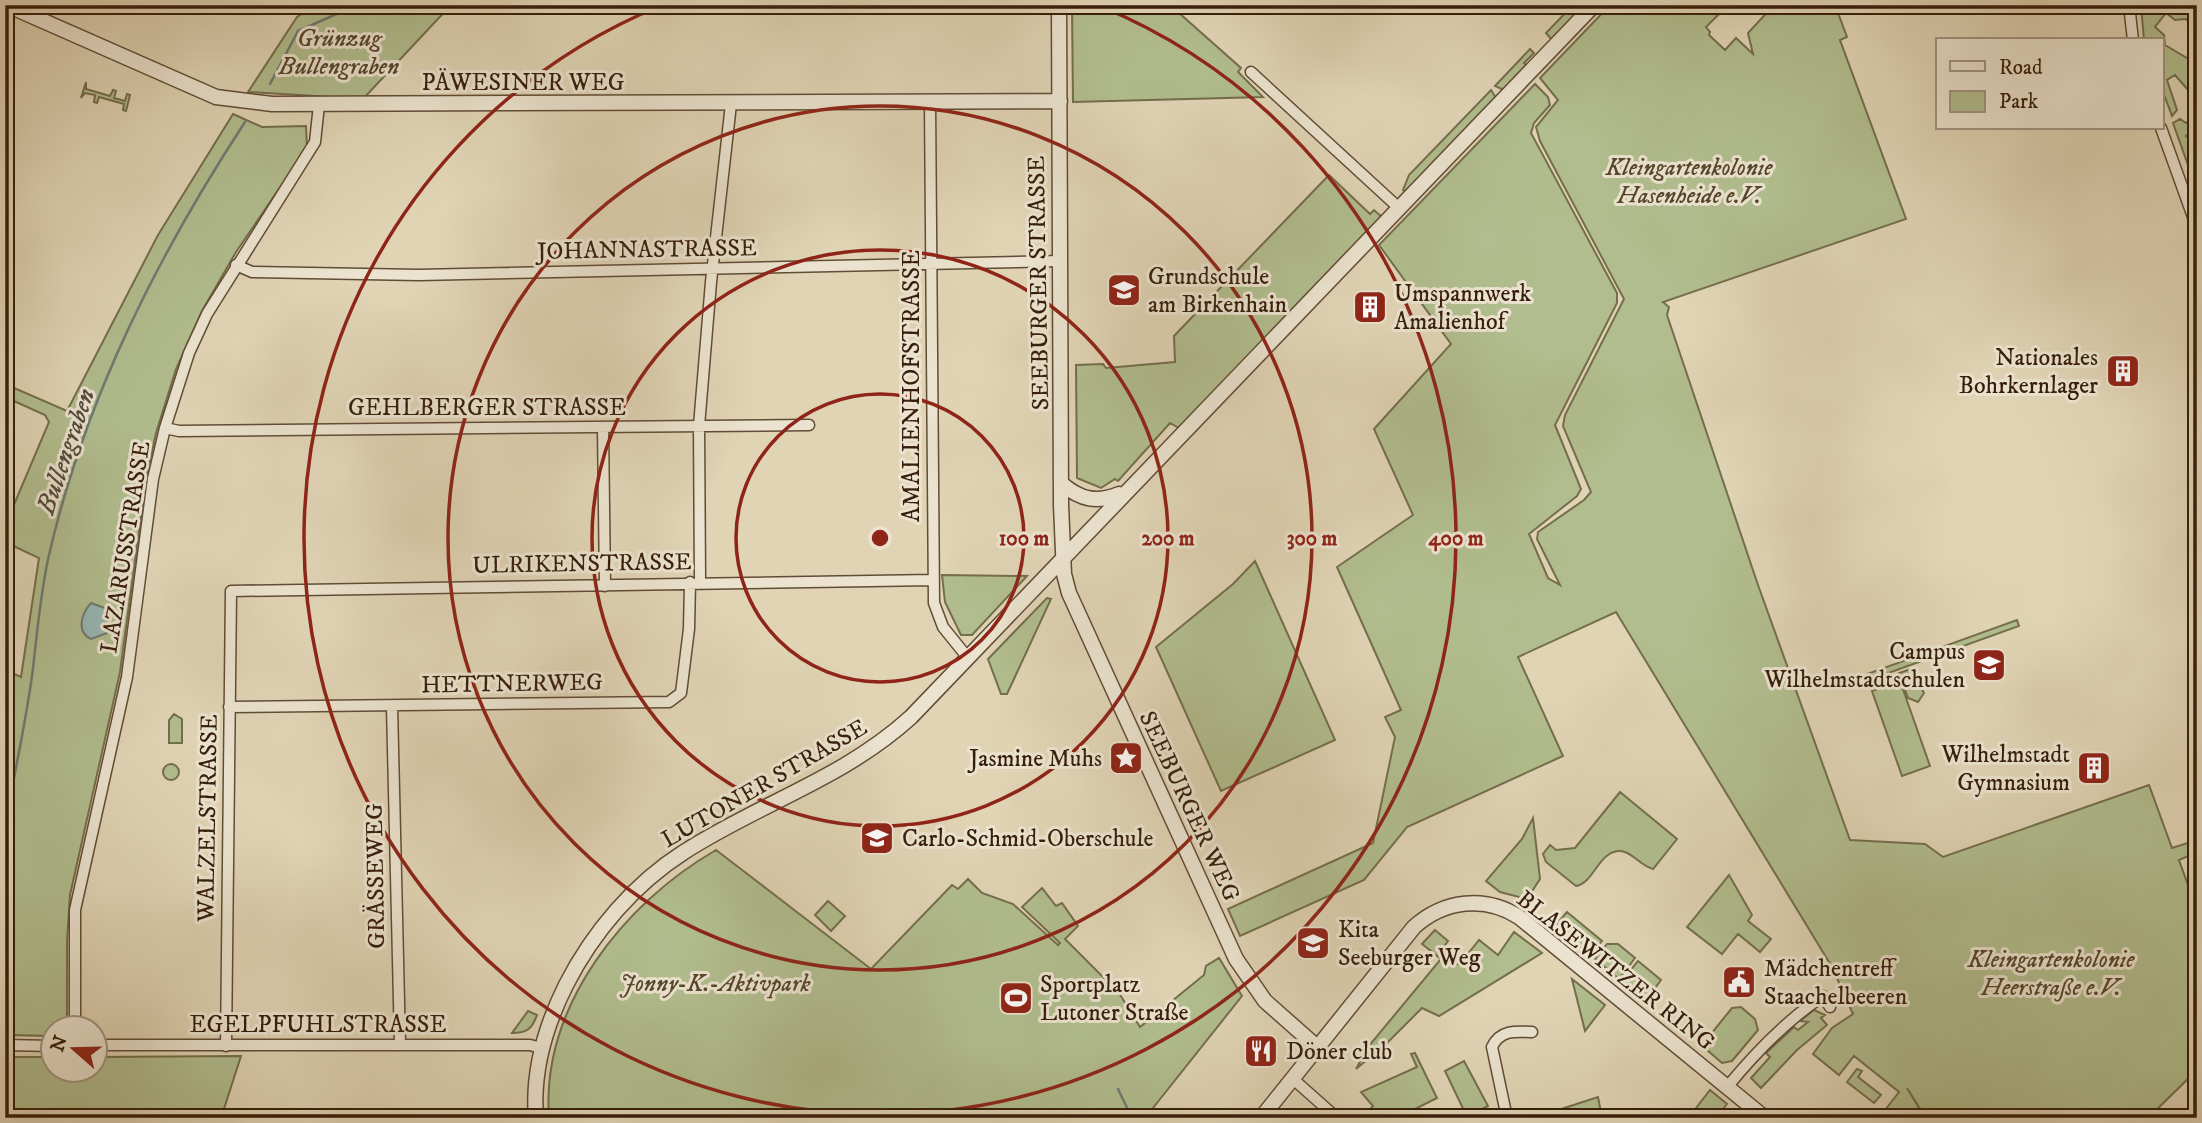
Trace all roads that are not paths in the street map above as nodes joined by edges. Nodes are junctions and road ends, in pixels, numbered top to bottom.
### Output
1 (6, 5) edge
2 (1059, 5) edge
3 (1594, 5) edge
4 (2129, 5) edge
5 (2133, 38) edge
6 (1251, 72) dead end
7 (1060, 101) junction
8 (930, 103) junction
9 (731, 104) junction
10 (319, 105) junction
11 (2162, 130) edge
12 (1399, 208) junction
13 (2197, 228) edge
14 (1061, 261) junction
15 (932, 263) junction
16 (236, 265) junction
17 (712, 269) junction
18 (809, 425) dead end
19 (699, 426) junction
20 (165, 428) junction
21 (603, 428) junction
22 (1062, 484) junction
23 (1124, 492) junction
24 (1063, 559) junction
25 (933, 580) junction
26 (695, 582) junction
27 (605, 586) junction
28 (231, 591) joint
29 (968, 658) junction
30 (392, 706) junction
31 (229, 707) junction
32 (1830, 1007) dead end
33 (75, 1014) edge
34 (1532, 1032) dead end
35 (400, 1044) junction
36 (5, 1045) edge
37 (108, 1045) edge
38 (38, 1046) edge
39 (226, 1046) junction
40 (1317, 1047) junction
41 (541, 1048) junction
42 (1292, 1078) junction
43 (1728, 1086) junction
44 (536, 1118) edge
45 (1261, 1118) edge
46 (1337, 1118) edge
47 (1507, 1118) edge
48 (1765, 1118) edge

1 - 10 street, PÄWESINER WEG
2 - 7 street, SEEBURGER STRASSE
3 - 12 street, LUTONER STRASSE
4 - 5 street
6 - 12 street
7 - 8 street, PÄWESINER WEG
7 - 14 street, SEEBURGER STRASSE
8 - 9 street, PÄWESINER WEG
8 - 15 street, AMALIENHOFSTRASSE
9 - 10 street, PÄWESINER WEG
9 - 17 street, HETTNERWEG
10 - 16 street, LAZARUSSTRASSE
11 - 13 street
12 - 23 street, LUTONER STRASSE
14 - 15 street, JOHANNASTRASSE
14 - 22 street, SEEBURGER STRASSE
15 - 17 street, JOHANNASTRASSE
15 - 25 street, AMALIENHOFSTRASSE
16 - 17 street, JOHANNASTRASSE
16 - 20 street, LAZARUSSTRASSE
17 - 19 street, HETTNERWEG
18 - 19 street, GEHLBERGER STRASSE
19 - 21 street, GEHLBERGER STRASSE
19 - 26 street, HETTNERWEG
20 - 21 street, GEHLBERGER STRASSE
20 - 33 street, LAZARUSSTRASSE
21 - 27 street
22 - 23 street
22 - 24 street, SEEBURGER STRASSE
23 - 24 street, LUTONER STRASSE
24 - 29 street, LUTONER STRASSE
24 - 40 street, SEEBURGER WEG
25 - 26 street, ULRIKENSTRASSE
25 - 29 street, AMALIENHOFSTRASSE
26 - 27 street, ULRIKENSTRASSE
26 - 30 street, HETTNERWEG
27 - 28 street, ULRIKENSTRASSE
28 - 31 street, WALZELSTRASSE
29 - 41 street, LUTONER STRASSE
30 - 31 street, HETTNERWEG
30 - 35 street, GRÄSSEWEG
31 - 39 street, WALZELSTRASSE
32 - 43 street
34 - 47 street
35 - 39 street, EGELPFUHLSTRASSE
35 - 41 street, EGELPFUHLSTRASSE
36 - 38 street
37 - 39 street, EGELPFUHLSTRASSE
40 - 42 street, BLASEWITZER RING
40 - 43 street, BLASEWITZER RING
41 - 44 street, LUTONER STRASSE
42 - 45 street, BLASEWITZER RING
42 - 46 street
43 - 48 street, BLASEWITZER RING

